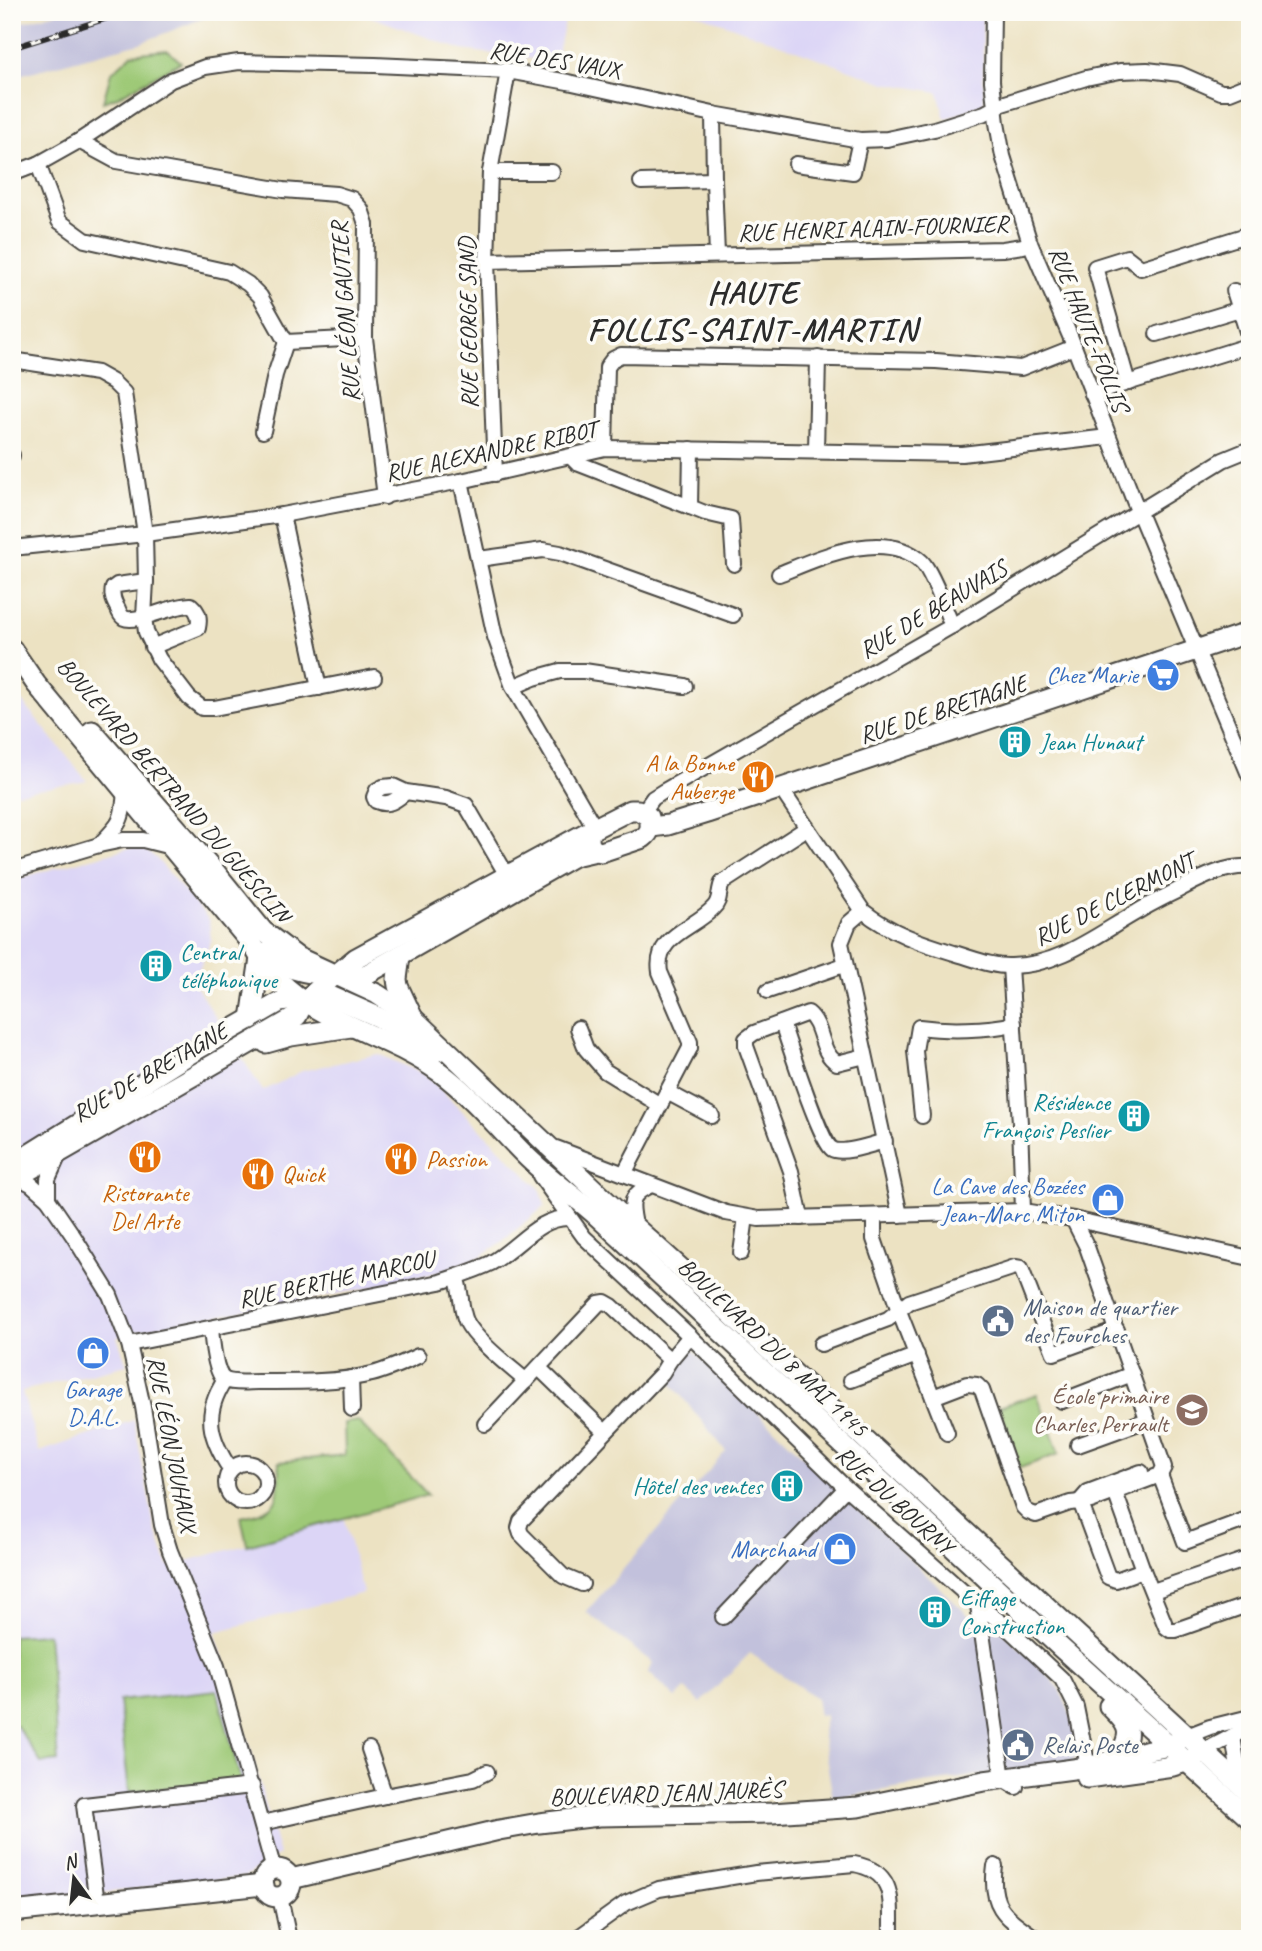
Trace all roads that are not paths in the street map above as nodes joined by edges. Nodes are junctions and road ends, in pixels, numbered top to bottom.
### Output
1 (993, 12) edge
2 (508, 71) junction
3 (1250, 84) edge
4 (995, 109) junction
5 (713, 114) junction
6 (860, 140) junction
7 (79, 141) junction
8 (38, 164) junction
9 (796, 164) dead end
10 (490, 172) junction
11 (552, 172) dead end
12 (12, 174) edge
13 (714, 180) junction
14 (641, 182) dead end
15 (1250, 234) edge
16 (1030, 243) junction
17 (718, 256) junction
18 (487, 261) junction
19 (1234, 292) dead end
20 (1240, 309) junction
21 (1157, 334) dead end
22 (365, 338) junction
23 (286, 342) junction
24 (1250, 343) edge
25 (1074, 347) junction
26 (818, 358) junction
27 (12, 360) edge
28 (1128, 383) junction
29 (1092, 394) junction
30 (263, 431) dead end
31 (1108, 437) junction
32 (605, 448) junction
33 (691, 449) junction
34 (1250, 449) edge
35 (816, 451) junction
36 (571, 457) junction
37 (495, 474) junction
38 (461, 481) junction
39 (384, 497) junction
40 (690, 507) junction
41 (1138, 512) junction
42 (282, 515) junction
43 (145, 534) junction
44 (12, 548) edge
45 (479, 559) junction
46 (734, 564) dead end
47 (779, 574) dead end
48 (146, 581) junction
49 (733, 615) dead end
50 (144, 617) junction
51 (952, 626) junction
52 (1250, 632) edge
53 (152, 647) junction
54 (1196, 650) junction
55 (14, 651) edge
56 (374, 677) dead end
57 (685, 686) dead end
58 (513, 687) junction
59 (319, 688) junction
60 (1250, 777) edge
61 (781, 789) junction
62 (125, 790) junction
63 (406, 792) dead end
64 (647, 819) junction
65 (807, 828) junction
66 (593, 829) junction
67 (99, 845) junction
68 (172, 847) junction
69 (596, 851) junction
70 (1250, 866) edge
71 (12, 871) edge
72 (508, 877) junction
73 (863, 911) junction
74 (257, 953) junction
75 (400, 956) junction
76 (297, 957) junction
77 (356, 958) junction
78 (844, 965) junction
79 (1010, 967) junction
80 (335, 975) junction
81 (768, 991) dead end
82 (305, 1000) junction
83 (343, 1002) junction
84 (412, 1017) junction
85 (251, 1019) junction
86 (782, 1023) junction
87 (1014, 1024) junction
88 (351, 1027) junction
89 (578, 1028) dead end
90 (239, 1050) junction
91 (865, 1056) junction
92 (457, 1061) junction
93 (664, 1099) junction
94 (712, 1115) dead end
95 (922, 1116) dead end
96 (885, 1141) junction
97 (551, 1146) junction
98 (60, 1152) junction
99 (528, 1158) junction
100 (14, 1174) edge
101 (624, 1174) junction
102 (650, 1185) junction
103 (554, 1195) junction
104 (48, 1199) junction
105 (1023, 1211) junction
106 (900, 1215) junction
107 (874, 1216) junction
108 (746, 1217) junction
109 (570, 1218) junction
110 (800, 1218) junction
111 (1073, 1219) junction
112 (635, 1225) junction
113 (1097, 1225) junction
114 (539, 1228) junction
115 (1087, 1247) junction
116 (741, 1253) dead end
117 (1250, 1258) edge
118 (456, 1277) junction
119 (899, 1311) junction
120 (211, 1328) junction
121 (1117, 1330) junction
122 (690, 1336) junction
123 (129, 1344) junction
124 (821, 1344) dead end
125 (917, 1355) junction
126 (418, 1356) dead end
127 (670, 1360) junction
128 (538, 1368) junction
129 (1132, 1374) junction
130 (351, 1378) junction
131 (225, 1380) junction
132 (851, 1380) dead end
133 (526, 1381) junction
134 (933, 1397) junction
135 (1062, 1401) dead end
136 (352, 1409) dead end
137 (1147, 1420) junction
138 (485, 1424) dead end
139 (605, 1432) junction
140 (947, 1433) dead end
141 (1079, 1445) dead end
142 (230, 1469) dead end
143 (1161, 1469) junction
144 (846, 1488) junction
145 (1115, 1492) junction
146 (1080, 1501) junction
147 (1250, 1518) edge
148 (1250, 1558) edge
149 (1143, 1570) junction
150 (582, 1584) dead end
151 (1153, 1591) junction
152 (1250, 1604) edge
153 (978, 1605) junction
154 (723, 1617) dead end
155 (1059, 1646) junction
156 (1250, 1717) edge
157 (1250, 1727) edge
158 (1233, 1736) junction
159 (1179, 1741) junction
160 (369, 1749) dead end
161 (1117, 1759) junction
162 (1195, 1760) junction
163 (1088, 1767) junction
164 (1140, 1771) junction
165 (487, 1772) dead end
166 (1010, 1783) junction
167 (1250, 1783) edge
168 (252, 1786) junction
169 (1250, 1794) edge
170 (385, 1796) junction
171 (1250, 1807) edge
172 (1250, 1819) edge
173 (262, 1823) junction
174 (995, 1866) dead end
175 (276, 1878) junction
176 (280, 1897) joint
177 (97, 1903) junction
178 (12, 1912) edge
179 (289, 1939) edge
180 (576, 1939) edge
181 (891, 1939) edge
182 (1037, 1939) edge

1 - 4 street, RUE HAUTE-FOLLIS
2 - 5 street, RUE DES VAUX
2 - 7 street, RUE DES VAUX
2 - 10 street, RUE GEORGE SAND
3 - 4 street, RUE DES VAUX
4 - 6 street, RUE DES VAUX
4 - 16 street, RUE HAUTE-FOLLIS
5 - 6 street, RUE DES VAUX
5 - 13 street, RUE HENRI ALAIN-FOURNIER
6 - 9 street
7 - 8 street, RUE DES VAUX
7 - 22 street, RUE LÉON GAUTIER
8 - 12 street, RUE DES VAUX
8 - 23 street
10 - 11 street
10 - 18 street, RUE GEORGE SAND
13 - 14 street
13 - 17 street, RUE HENRI ALAIN-FOURNIER
15 - 28 street
16 - 17 street, RUE HENRI ALAIN-FOURNIER
16 - 25 street, RUE HAUTE-FOLLIS
17 - 18 street, RUE HENRI ALAIN-FOURNIER
18 - 37 street, RUE GEORGE SAND
19 - 20 street
20 - 21 street
20 - 24 street
22 - 23 street
22 - 39 street, RUE LÉON GAUTIER
23 - 30 street
24 - 28 street
25 - 26 street
25 - 29 street, RUE HAUTE-FOLLIS
26 - 32 street
26 - 35 street
27 - 43 street
28 - 29 street
29 - 31 street, RUE HAUTE-FOLLIS
31 - 35 street, RUE ALEXANDRE RIBOT
31 - 41 street, RUE HAUTE-FOLLIS
32 - 33 street, RUE ALEXANDRE RIBOT
32 - 36 street, RUE ALEXANDRE RIBOT
33 - 35 street, RUE ALEXANDRE RIBOT
33 - 40 street
34 - 41 street, RUE DE BEAUVAIS
36 - 37 street, RUE ALEXANDRE RIBOT
36 - 40 street
37 - 38 street, RUE ALEXANDRE RIBOT
38 - 39 street, RUE ALEXANDRE RIBOT
38 - 45 street
39 - 42 street, RUE ALEXANDRE RIBOT
40 - 46 street
41 - 51 street, RUE DE BEAUVAIS
41 - 54 street, RUE HAUTE-FOLLIS
42 - 43 street, RUE ALEXANDRE RIBOT
42 - 59 street
43 - 44 street, RUE ALEXANDRE RIBOT
43 - 48 street
45 - 49 street
45 - 58 street
47 - 51 street
48 - 50 street
48 - 50 street
50 - 53 street
50 - 53 street
51 - 64 street, RUE DE BEAUVAIS
52 - 54 main road, RUE DE BRETAGNE
53 - 59 street
54 - 60 street, RUE HAUTE-FOLLIS
54 - 61 main road, RUE DE BRETAGNE
55 - 62 main road, BOULEVARD BERTRAND DU GUESCLIN
55 - 76 main road, BOULEVARD BERTRAND DU GUESCLIN
56 - 59 street
57 - 58 street
58 - 66 street
61 - 64 main road, RUE DE BRETAGNE
61 - 65 street, RUE DE CLERMONT
62 - 67 street
62 - 68 main road, BOULEVARD BERTRAND DU GUESCLIN
63 - 72 street
64 - 66 main road, RUE DE BRETAGNE
64 - 69 main road, RUE DE BRETAGNE
65 - 73 street, RUE DE CLERMONT
65 - 93 street
66 - 69 main road
66 - 72 main road, RUE DE BRETAGNE
67 - 68 street
67 - 71 street
68 - 74 main road, BOULEVARD BERTRAND DU GUESCLIN
69 - 75 main road, RUE DE BRETAGNE
70 - 79 street, RUE DE CLERMONT
72 - 77 main road, RUE DE BRETAGNE
73 - 78 street
73 - 79 street, RUE DE CLERMONT
74 - 80 main road
74 - 82 main road, BOULEVARD BERTRAND DU GUESCLIN
74 - 85 main road
75 - 80 main road, RUE DE BRETAGNE
75 - 84 main road
76 - 77 main road
76 - 80 main road, BOULEVARD BERTRAND DU GUESCLIN
77 - 80 main road, RUE DE BRETAGNE
78 - 81 street
78 - 91 street
79 - 87 street
80 - 82 main road, RUE DE BRETAGNE
80 - 83 main road
80 - 84 main road, BOULEVARD DU 8 MAI 1945
82 - 83 main road
82 - 85 main road, RUE DE BRETAGNE
82 - 88 main road, BOULEVARD DU 8 MAI 1945
82 - 90 main road, RUE DE BRETAGNE
83 - 88 main road
83 - 92 main road
84 - 92 main road, BOULEVARD DU 8 MAI 1945
85 - 100 main road, RUE DE BRETAGNE
86 - 91 street
86 - 96 street
86 - 110 street
87 - 95 street
87 - 105 street
88 - 90 main road
88 - 99 main road, BOULEVARD DU 8 MAI 1945
89 - 93 street
90 - 98 main road, RUE DE BRETAGNE
91 - 96 street
92 - 97 main road, BOULEVARD DU 8 MAI 1945
93 - 94 street
93 - 101 street
96 - 106 street
97 - 101 street
97 - 112 main road, BOULEVARD DU 8 MAI 1945
98 - 100 main road, RUE DE BRETAGNE
98 - 104 street
99 - 103 street, RUE DU BOURNY
99 - 155 main road, BOULEVARD DU 8 MAI 1945
100 - 104 street, RUE LÉON JOUHAUX
101 - 102 street
102 - 108 street
102 - 112 street
103 - 109 street, RUE DU BOURNY
103 - 114 street, RUE BERTHE MARCOU
104 - 123 street, RUE LÉON JOUHAUX
105 - 106 street
105 - 111 street
106 - 107 street
107 - 110 street
107 - 119 street
108 - 110 street
108 - 116 street
109 - 114 street, RUE BERTHE MARCOU
109 - 122 street, RUE DU BOURNY
111 - 113 street
111 - 115 street
112 - 159 main road, BOULEVARD DU 8 MAI 1945
113 - 115 street
113 - 117 street
114 - 118 street, RUE BERTHE MARCOU
115 - 121 street
118 - 120 street, RUE BERTHE MARCOU
118 - 133 street
119 - 121 street
119 - 124 street
119 - 125 street
120 - 123 street, RUE BERTHE MARCOU
120 - 131 street
121 - 129 street
122 - 127 street
122 - 144 street, RUE DU BOURNY
123 - 168 street, RUE LÉON JOUHAUX
125 - 132 street
125 - 134 street
126 - 130 street
127 - 128 street
127 - 139 street
128 - 133 street
128 - 139 street
129 - 135 street
129 - 137 street
130 - 131 street
130 - 136 street
131 - 142 street
133 - 138 street
134 - 140 street
134 - 146 street
137 - 141 street
137 - 143 street
139 - 150 street
143 - 145 street
143 - 146 street
143 - 147 street
144 - 153 street, RUE DU BOURNY
144 - 154 street
145 - 146 street
145 - 149 street
146 - 149 street
148 - 151 street
149 - 151 street
151 - 152 street
153 - 163 street, RUE DU BOURNY
153 - 166 street
155 - 159 main road
155 - 161 main road
156 - 159 street
157 - 158 street
158 - 162 street
158 - 167 street
159 - 161 main road, BOULEVARD JEAN JAURÈS
159 - 162 main road, BOULEVARD DU 8 MAI 1945
159 - 164 main road
160 - 170 street
161 - 163 main road, BOULEVARD JEAN JAURÈS
162 - 164 main road, BOULEVARD JEAN JAURÈS
162 - 169 main road, BOULEVARD DU 8 MAI 1945
162 - 171 main road
162 - 172 main road, BOULEVARD DU 8 MAI 1945
163 - 166 main road, BOULEVARD JEAN JAURÈS
164 - 166 main road, BOULEVARD JEAN JAURÈS
165 - 170 street
166 - 175 main road, BOULEVARD JEAN JAURÈS
168 - 173 street, RUE LÉON JOUHAUX
168 - 177 street
170 - 173 street
173 - 175 street, RUE LÉON JOUHAUX
174 - 182 street
175 - 176 main road
175 - 177 main road, BOULEVARD JEAN JAURÈS
176 - 179 street
177 - 178 main road, BOULEVARD JEAN JAURÈS
180 - 181 street

